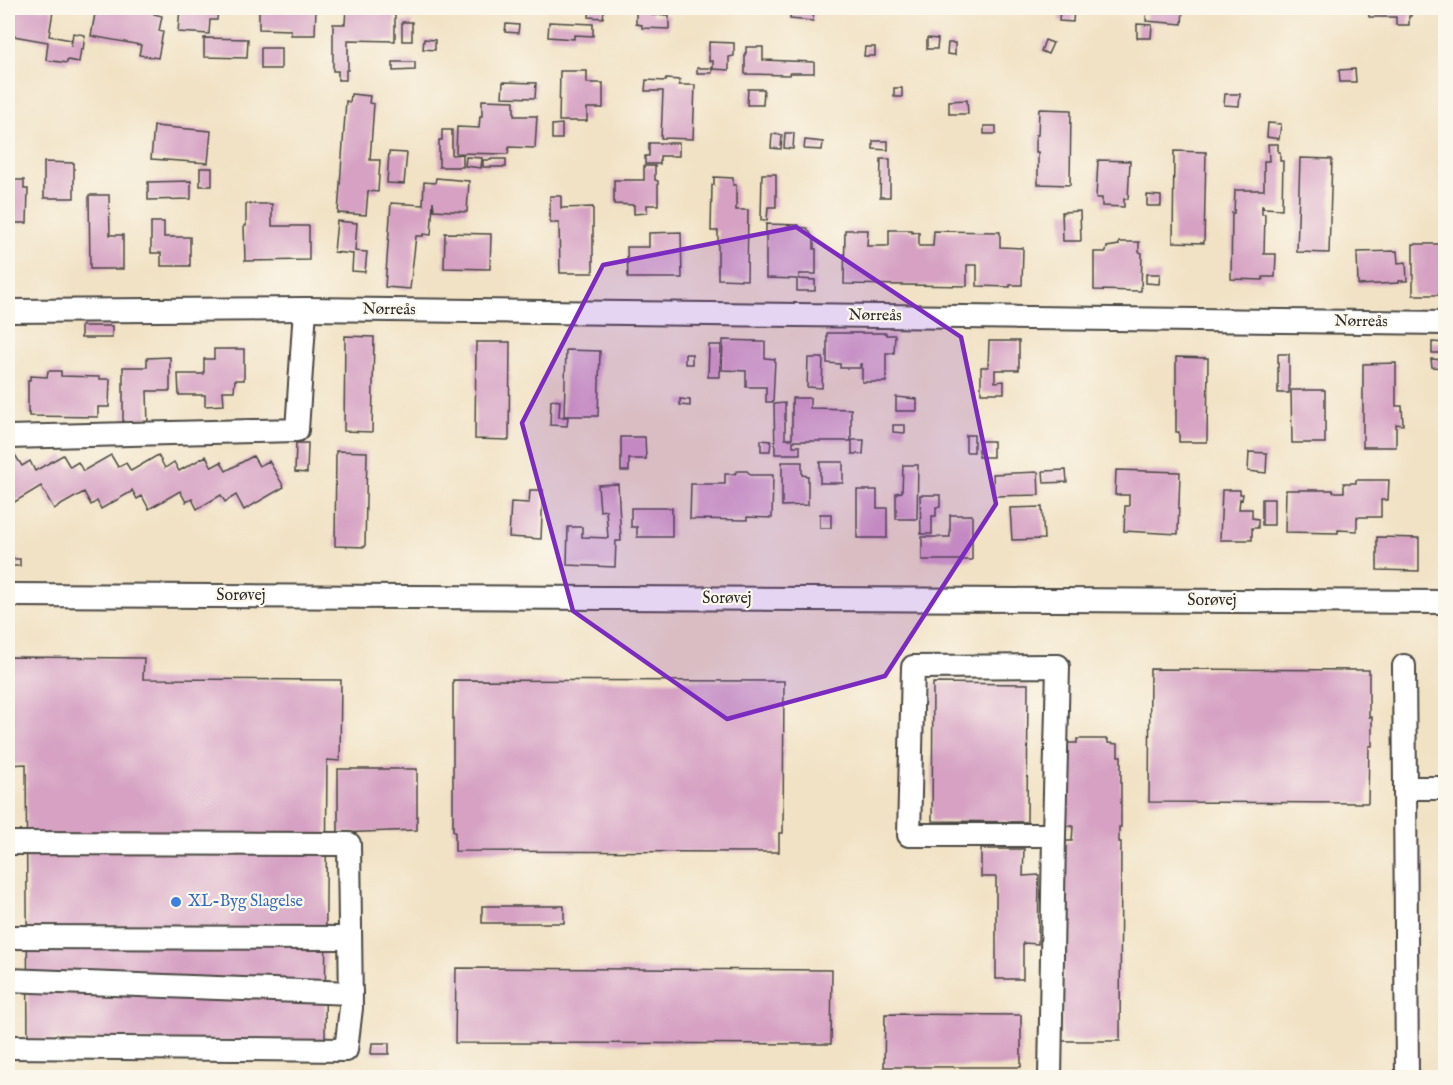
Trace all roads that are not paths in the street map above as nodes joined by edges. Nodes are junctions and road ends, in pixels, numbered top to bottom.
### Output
1 (305, 309) junction
2 (8, 311) edge
3 (1446, 323) edge
4 (8, 437) edge
5 (8, 596) edge
6 (1446, 602) edge
7 (1404, 666) dead end
8 (1405, 788) junction
9 (1446, 788) edge
10 (1054, 835) junction
11 (8, 843) edge
12 (8, 937) edge
13 (350, 938) junction
14 (8, 980) edge
15 (351, 993) junction
16 (8, 1047) edge
17 (1050, 1077) edge
18 (1407, 1077) edge

1 - 2 street, Nørreås
1 - 3 street, Nørreås
1 - 4 street
5 - 6 street, Sorøvej
7 - 8 street
8 - 9 street
8 - 18 street
10 - 10 street
10 - 17 street
11 - 13 street
12 - 13 street
13 - 15 street
14 - 15 street
15 - 16 street

